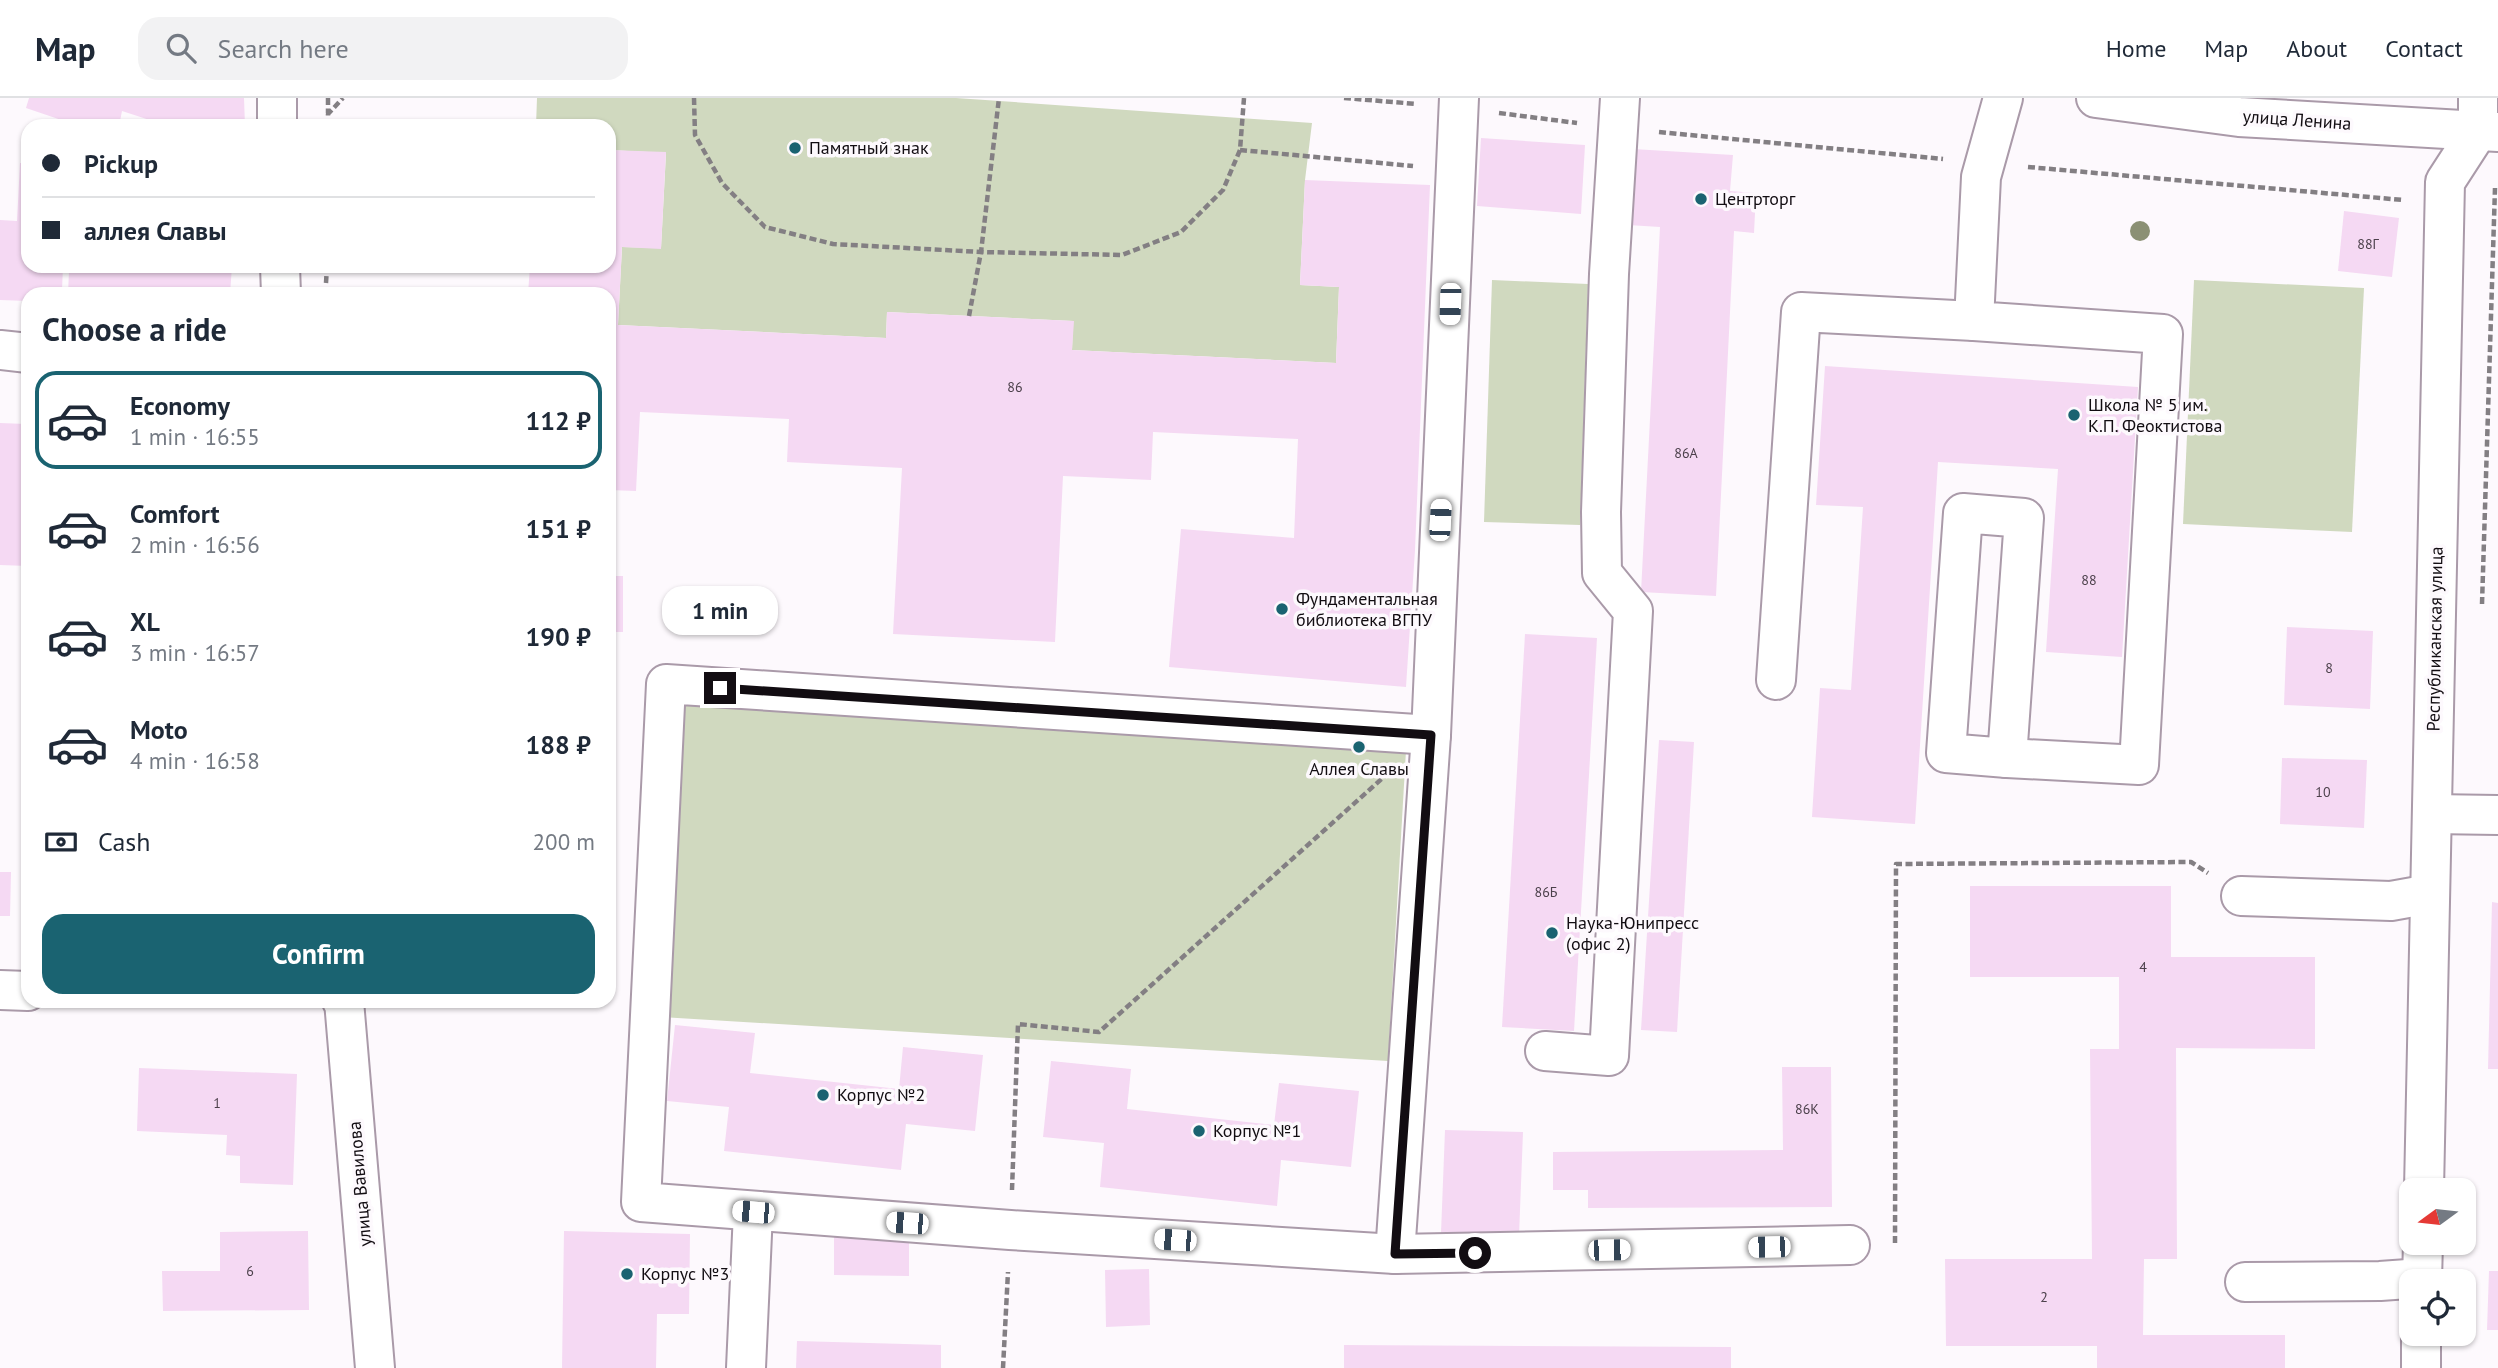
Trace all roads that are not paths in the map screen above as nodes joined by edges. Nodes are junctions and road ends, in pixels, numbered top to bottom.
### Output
1 (276, 98) edge
2 (2003, 98) edge
3 (2096, 98) edge
4 (1459, 103) edge
5 (1620, 113) edge
6 (277, 119) edge
7 (2485, 120) edge
8 (1974, 321) junction
9 (0, 350) edge
10 (21, 352) edge
11 (1776, 680) dead end
12 (1431, 735) junction
13 (2007, 758) junction
14 (2432, 814) junction
15 (2498, 815) edge
16 (2430, 894) junction
17 (2241, 896) road end
18 (0, 990) edge
19 (21, 991) edge
20 (345, 1008) edge
21 (1545, 1051) dead end
22 (2424, 1178) edge
23 (753, 1212) junction
24 (1850, 1245) road end
25 (1395, 1254) junction
26 (2422, 1267) edge
27 (2245, 1282) dead end
28 (2421, 1346) edge
29 (375, 1368) edge
30 (746, 1368) edge
31 (2421, 1368) edge

1 - 6 street
2 - 8 street
3 - 7 street, улица Ленина
4 - 12 street
5 - 21 street
7 - 14 street, Республиканская улица
8 - 11 street
8 - 13 street
9 - 10 street
12 - 23 street
12 - 25 street
13 - 13 street
14 - 15 street
14 - 16 street, Республиканская улица
16 - 17 street
16 - 22 street, Республиканская улица
18 - 19 street
20 - 29 street, улица Вавилова
23 - 25 street
23 - 30 street
24 - 25 street
26 - 27 street
28 - 31 street

